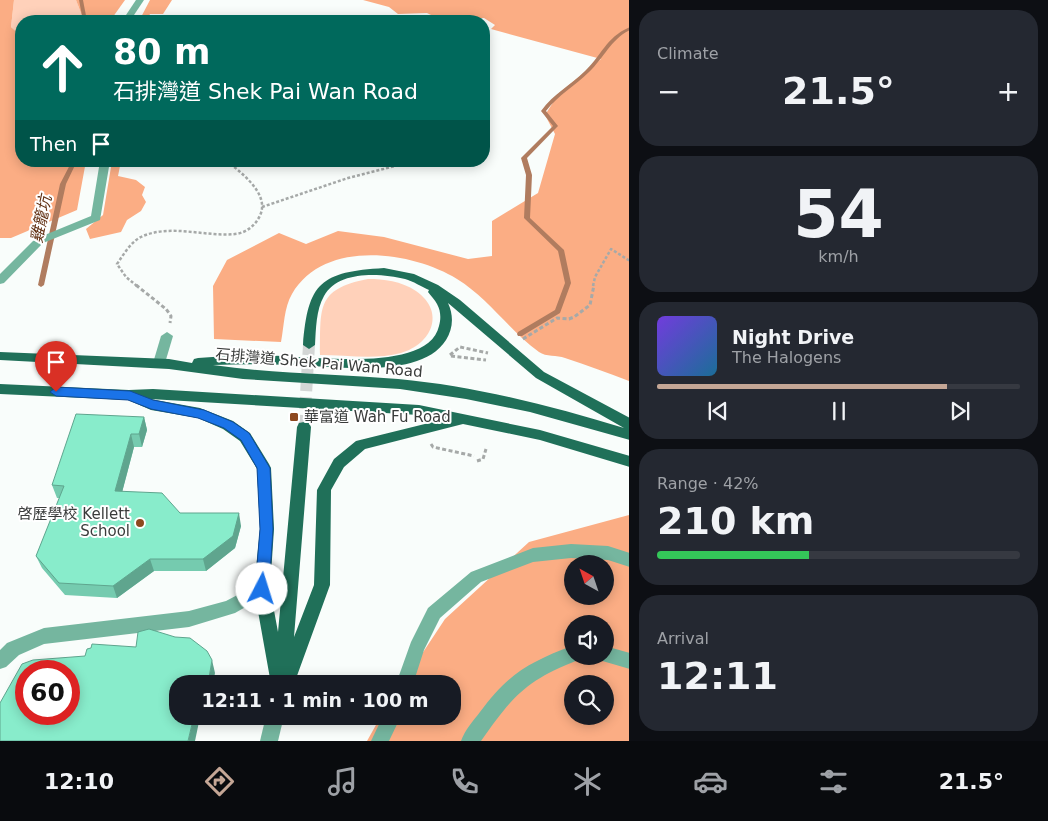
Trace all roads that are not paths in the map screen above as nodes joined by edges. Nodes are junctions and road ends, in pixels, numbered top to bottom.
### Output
1 (140, 0) edge
2 (130, 15) edge
3 (104, 167) edge
4 (0, 280) edge
5 (420, 281) junction
6 (167, 336) road end
7 (309, 344) tunnel mouth
8 (0, 356) edge
9 (164, 364) junction
10 (0, 389) edge
11 (130, 395) junction
12 (463, 419) junction
13 (629, 425) edge
14 (304, 428) tunnel mouth
15 (629, 435) edge
16 (629, 462) edge
17 (629, 560) edge
18 (262, 589) junction
19 (564, 657) edge
20 (614, 657) edge
21 (0, 661) edge
22 (629, 661) edge
23 (280, 675) edge
24 (283, 675) edge
25 (286, 675) edge
26 (407, 675) edge
27 (273, 725) edge
28 (388, 725) edge
29 (269, 741) edge
30 (380, 741) edge
31 (470, 741) edge

1 - 2 street
3 - 4 street
5 - 7 main road
5 - 9 main road
5 - 13 main road
6 - 9 street
8 - 9 main road, 石排灣道 Shek Pai Wan Road
9 - 15 main road, 石排灣道 Shek Pai Wan Road
10 - 11 main road
11 - 12 main road
11 - 18 main road
12 - 16 main road
12 - 25 main road
14 - 24 main road
17 - 26 street
18 - 21 street
18 - 23 main road
19 - 31 street
20 - 22 street
27 - 29 street
28 - 30 street

